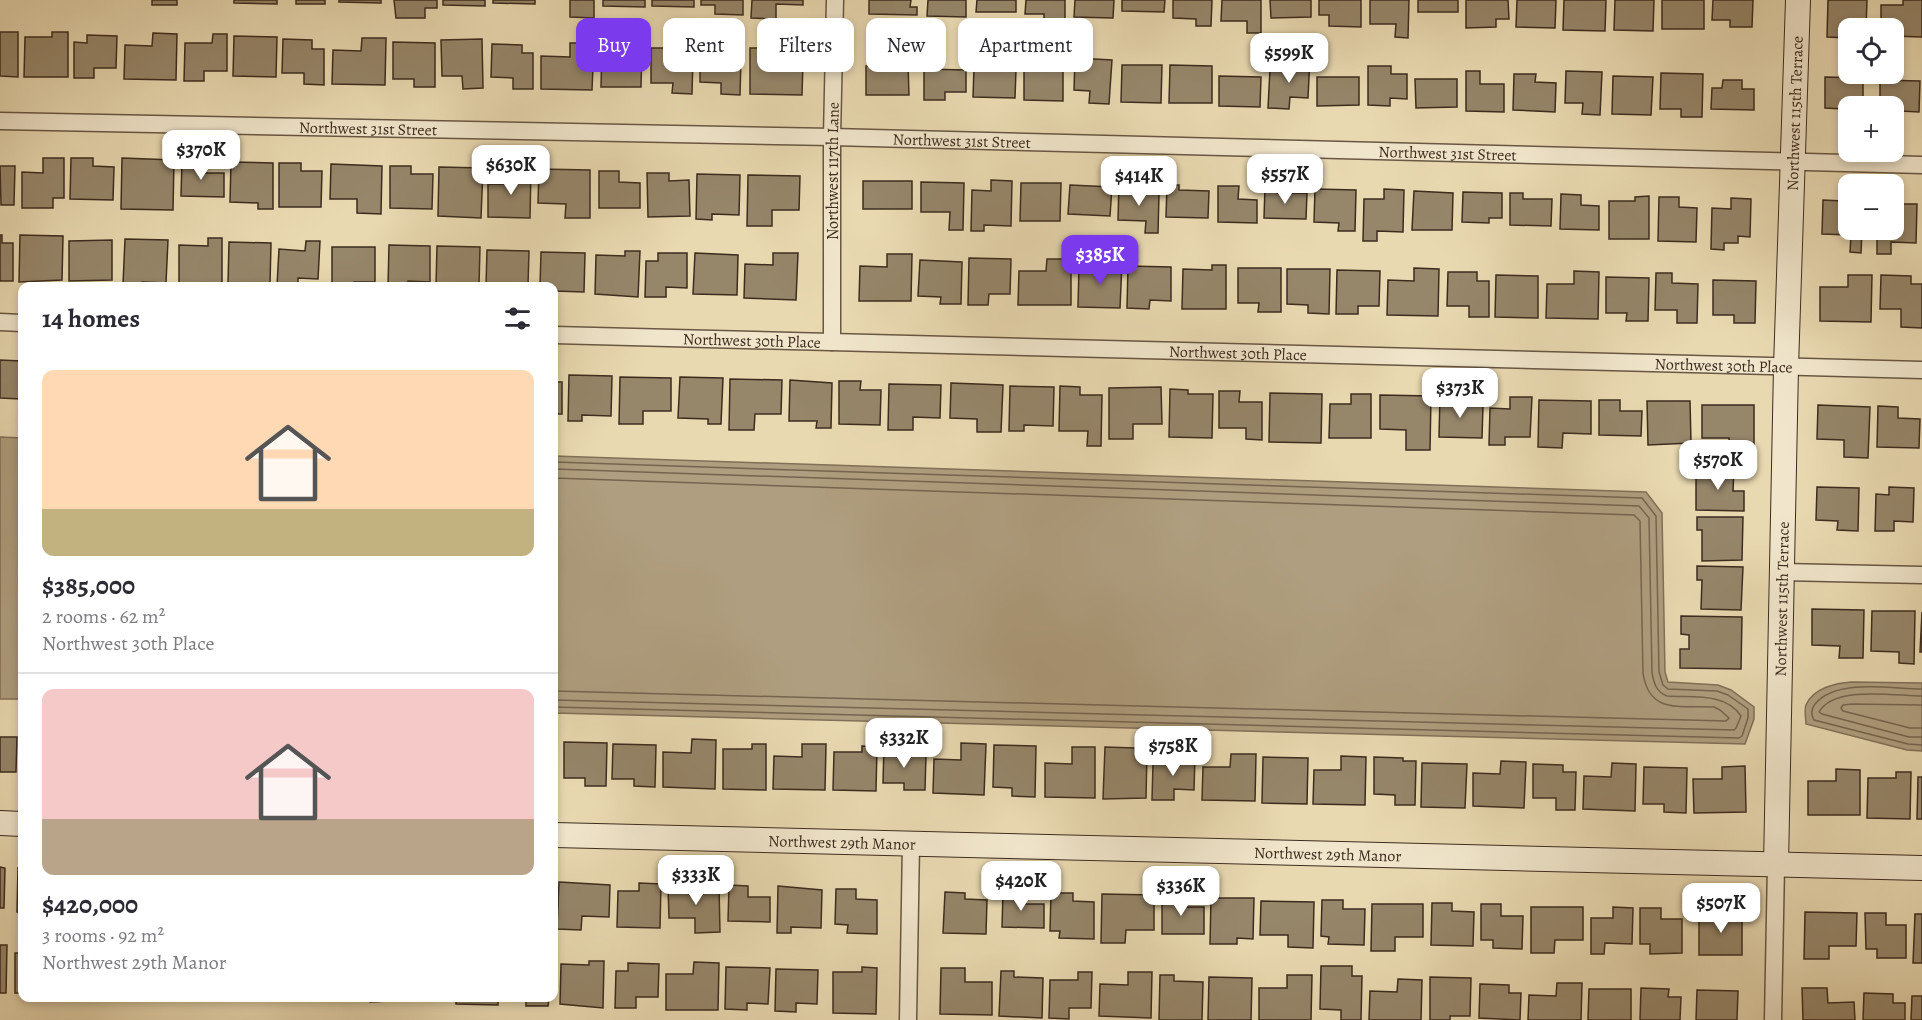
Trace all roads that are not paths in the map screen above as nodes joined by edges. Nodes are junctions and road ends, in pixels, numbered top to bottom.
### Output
1 (835, 0) edge
2 (1798, 0) edge
3 (0, 122) edge
4 (832, 137) junction
5 (1793, 161) junction
6 (1922, 165) edge
7 (0, 322) edge
8 (18, 323) edge
9 (558, 335) edge
10 (832, 342) junction
11 (1786, 366) junction
12 (1922, 370) edge
13 (1782, 572) junction
14 (1922, 575) edge
15 (0, 823) edge
16 (18, 824) edge
17 (558, 835) edge
18 (911, 843) junction
19 (1776, 865) junction
20 (1922, 868) edge
21 (908, 1020) edge
22 (1773, 1020) edge

1 - 4 street, Northwest 117th Lane
2 - 5 street, Northwest 115th Terrace
3 - 4 street, Northwest 31st Street
4 - 5 street, Northwest 31st Street
4 - 10 street, Northwest 117th Lane
5 - 6 street, Northwest 31st Street
5 - 11 street, Northwest 115th Terrace
7 - 8 street
9 - 10 street, Northwest 30th Place
10 - 11 street, Northwest 30th Place
11 - 12 street, Northwest 30th Place
11 - 13 street, Northwest 115th Terrace
13 - 14 street
13 - 19 street, Northwest 115th Terrace
15 - 16 street
17 - 18 street, Northwest 29th Manor
18 - 19 street, Northwest 29th Manor
18 - 21 street
19 - 20 street, Northwest 29th Manor
19 - 22 street, Northwest 115th Terrace

